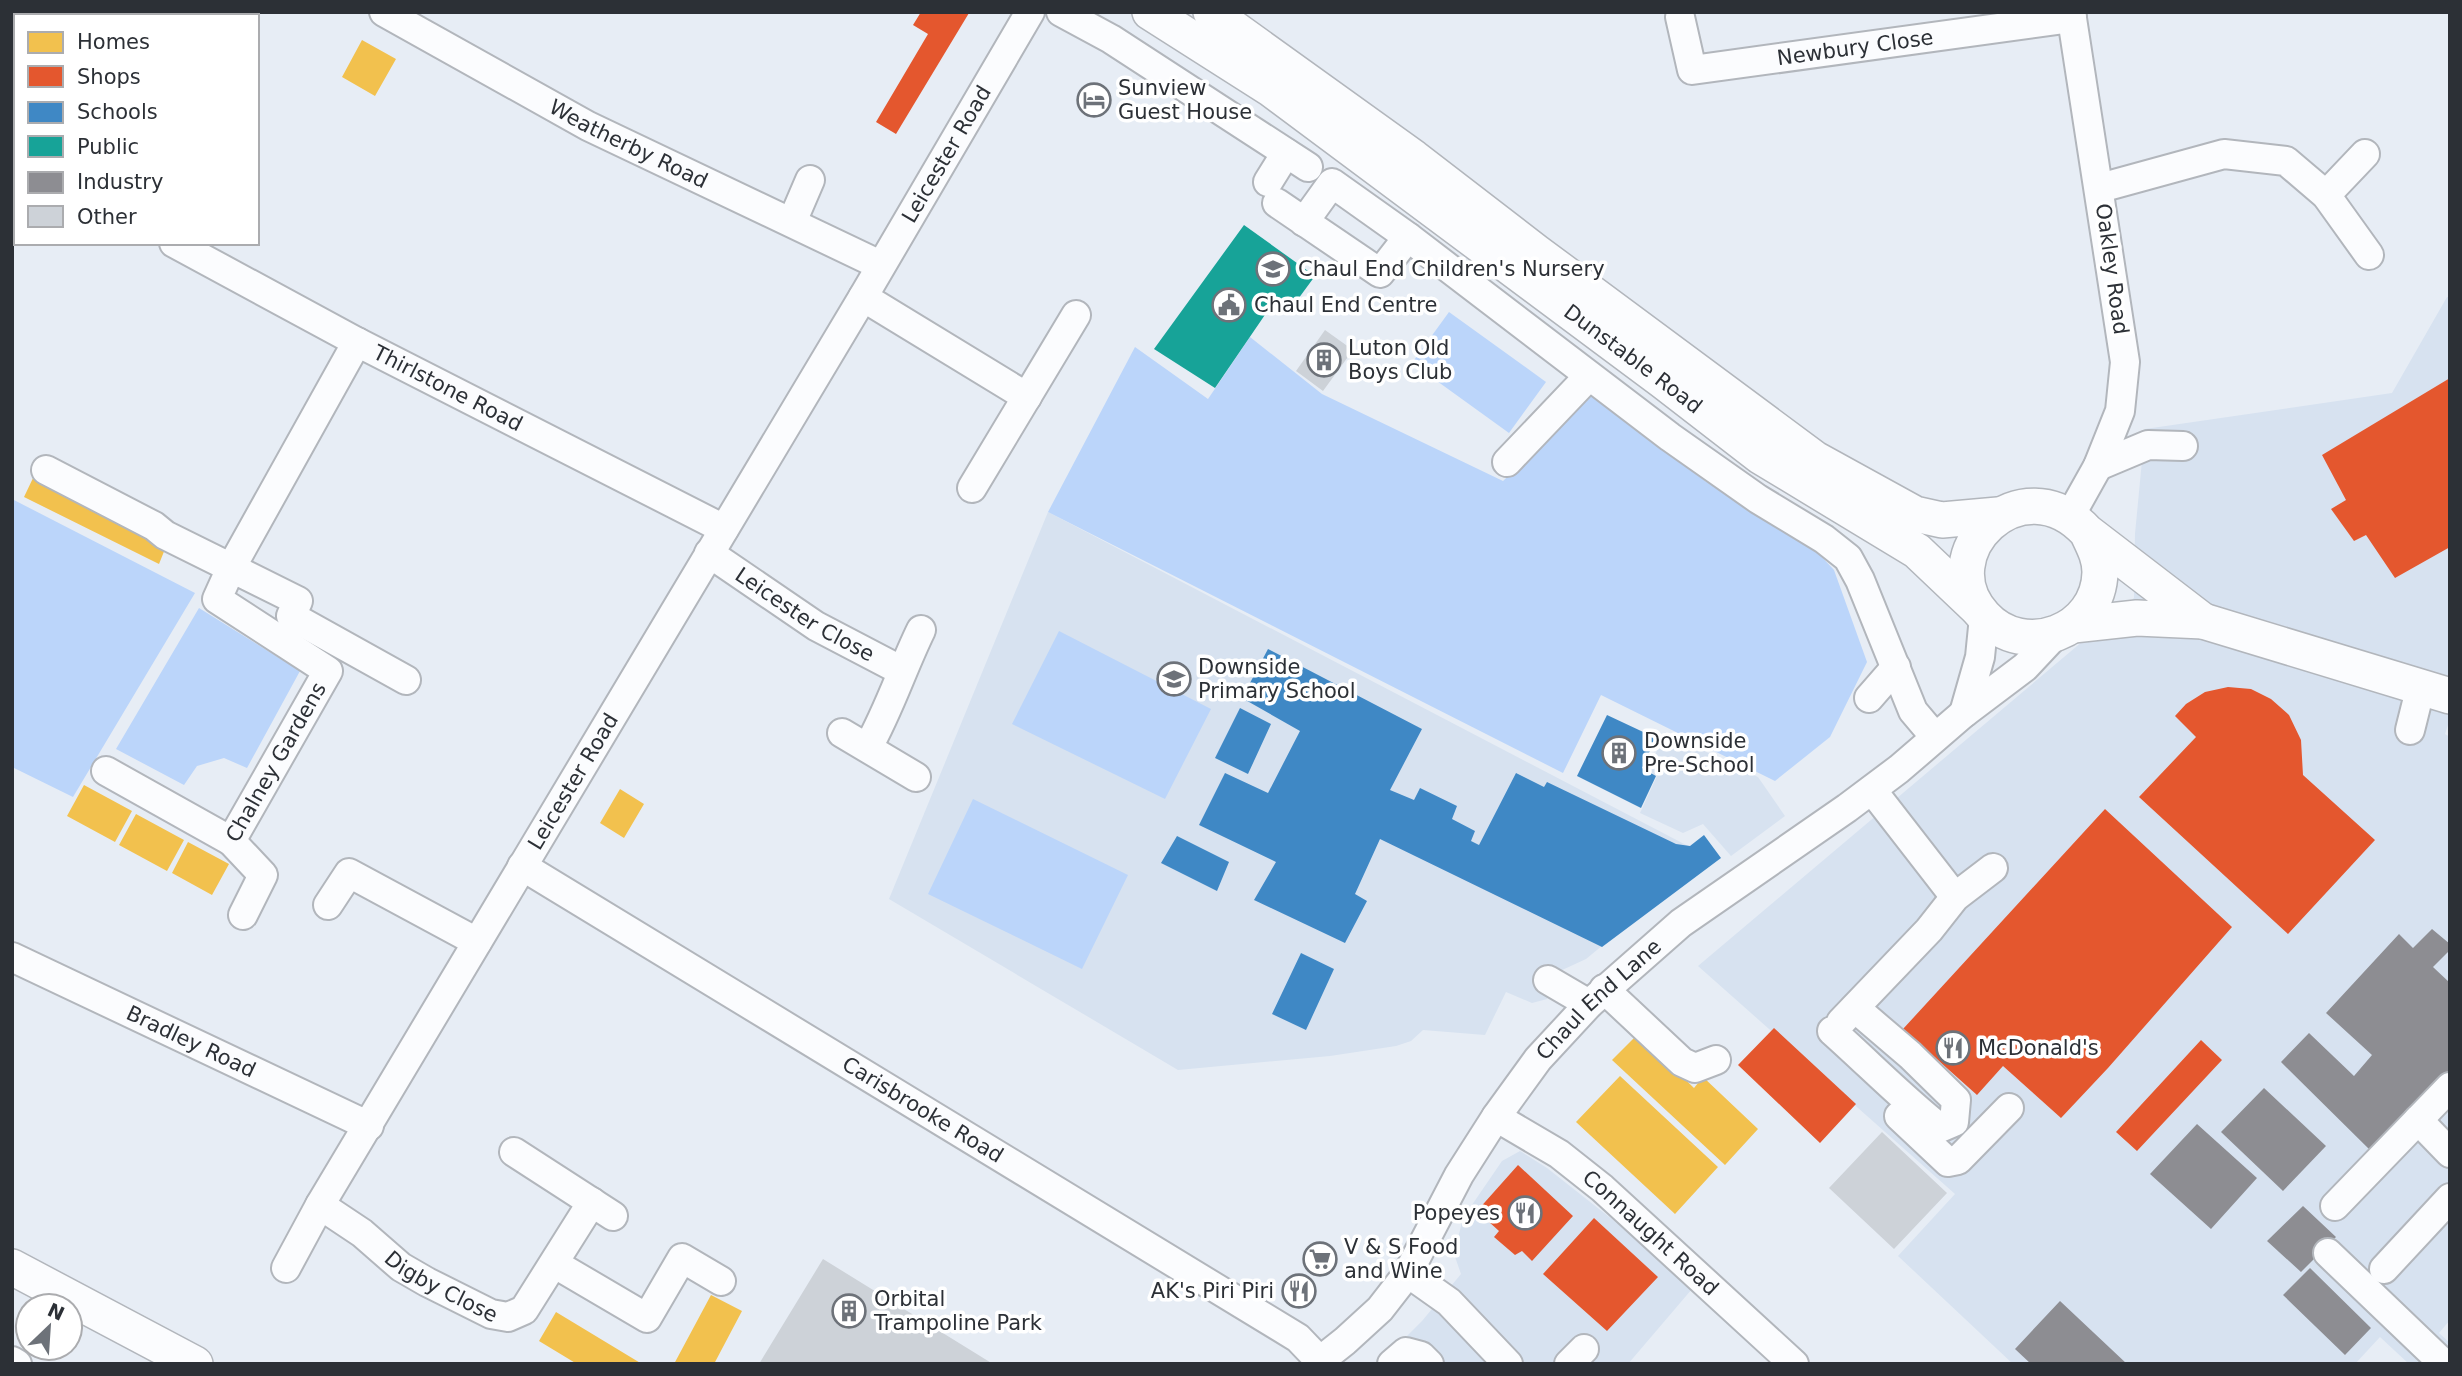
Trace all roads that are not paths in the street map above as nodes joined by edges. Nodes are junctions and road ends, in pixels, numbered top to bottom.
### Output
1 (384, 12) edge
2 (1030, 12) edge
3 (1061, 12) edge
4 (1150, 12) edge
5 (1211, 12) edge
6 (2072, 15) edge
7 (1680, 17) dead end
8 (2365, 155) dead end
9 (810, 180) dead end
10 (2100, 188) junction
11 (2326, 195) junction
12 (792, 222) junction
13 (1304, 222) junction
14 (1408, 237) junction
15 (178, 245) edge
16 (2369, 255) dead end
17 (880, 265) junction
18 (863, 297) junction
19 (1076, 315) dead end
20 (356, 342) junction
21 (1589, 376) junction
22 (1027, 397) junction
23 (2183, 446) dead end
24 (1507, 462) dead end
25 (2098, 466) junction
26 (46, 470) dead end
27 (972, 488) dead end
28 (1998, 515) junction
29 (2078, 524) junction
30 (724, 529) junction
31 (709, 553) junction
32 (231, 568) junction
33 (1981, 612) junction
34 (2203, 621) junction
35 (921, 630) dead end
36 (2064, 630) junction
37 (1896, 667) junction
38 (902, 671) junction
39 (406, 680) dead end
40 (2435, 691) edge
41 (1869, 698) dead end
42 (1965, 713) junction
43 (2410, 730) dead end
44 (842, 733) dead end
45 (1935, 737) junction
46 (868, 747) junction
47 (106, 771) dead end
48 (916, 776) dead end
49 (1872, 790) junction
50 (231, 841) junction
51 (522, 866) junction
52 (1993, 869) dead end
53 (1955, 897) junction
54 (328, 905) dead end
55 (243, 915) dead end
56 (477, 942) junction
57 (12, 957) edge
58 (1548, 979) dead end
59 (1597, 996) junction
60 (1855, 1008) junction
61 (1832, 1031) junction
62 (1716, 1059) dead end
63 (2450, 1087) edge
64 (2009, 1108) dead end
65 (1496, 1117) junction
66 (2418, 1120) junction
67 (369, 1126) junction
68 (514, 1152) dead end
69 (2450, 1153) edge
70 (2450, 1198) edge
71 (320, 1205) junction
72 (2336, 1206) dead end
73 (2328, 1253) dead end
74 (555, 1264) junction
75 (12, 1267) edge
76 (286, 1268) dead end
77 (2384, 1269) dead end
78 (1408, 1273) junction
79 (721, 1281) dead end
80 (12, 1361) edge
81 (1318, 1362) edge
82 (17, 1364) edge
83 (195, 1364) edge
84 (1392, 1364) edge
85 (1429, 1364) edge
86 (1508, 1364) edge
87 (1794, 1364) edge
88 (2444, 1364) edge

1 - 12 street, Weatherby Road
2 - 17 street, Leicester Road
3 - 13 street
4 - 33 main road, Dunstable Road
5 - 28 main road, Dunstable Road
6 - 7 street, Newbury Close
6 - 10 street, Oakley Road
8 - 11 street
9 - 12 street
10 - 11 street
10 - 25 street, Oakley Road
11 - 16 street
12 - 17 street, Weatherby Road
13 - 14 street
13 - 14 street, Dunstable Road
14 - 21 street, Dunstable Road
15 - 20 street, Thirlstone Road
17 - 18 street, Leicester Road
18 - 22 street
18 - 30 street, Leicester Road
19 - 22 street
20 - 30 street, Thirlstone Road
20 - 32 street, Chalney Gardens
21 - 24 street
21 - 37 street, Dunstable Road
22 - 27 street
23 - 25 street
25 - 29 street, Oakley Road
26 - 32 street
28 - 29 main road
28 - 33 main road
29 - 34 main road
29 - 36 main road
30 - 31 street, Leicester Road
31 - 38 street, Leicester Close
31 - 51 street, Leicester Road
32 - 39 street
32 - 50 street, Chalney Gardens
33 - 36 main road
33 - 42 street
34 - 36 main road
34 - 40 main road
35 - 38 street
36 - 42 street, Chaul End Lane
37 - 41 street
37 - 45 street, Dunstable Road
38 - 46 street
40 - 43 street
42 - 45 street, Chaul End Lane
44 - 46 street
45 - 49 street, Chaul End Lane
46 - 48 street
47 - 50 street, Chalney Gardens
49 - 53 street
49 - 59 street, Chaul End Lane
50 - 55 street
51 - 56 street, Leicester Road
51 - 81 street, Carisbrooke Road
52 - 53 street
53 - 60 street
54 - 56 street
56 - 67 street, Leicester Road
57 - 67 street, Bradley Road
58 - 59 street
59 - 62 street
59 - 65 street, Chaul End Lane
60 - 61 street
60 - 61 street
61 - 64 street
63 - 66 street
65 - 78 street, Chaul End Lane
65 - 87 street, Connaught Road
66 - 69 street
66 - 72 street
67 - 71 street, Leicester Road
68 - 74 street, Digby Close
70 - 77 street
71 - 74 street, Digby Close
71 - 76 street, Leicester Road
73 - 88 street
74 - 79 street
75 - 83 main road
78 - 81 street, Chaul End Lane
78 - 86 street
80 - 82 street
84 - 85 street

